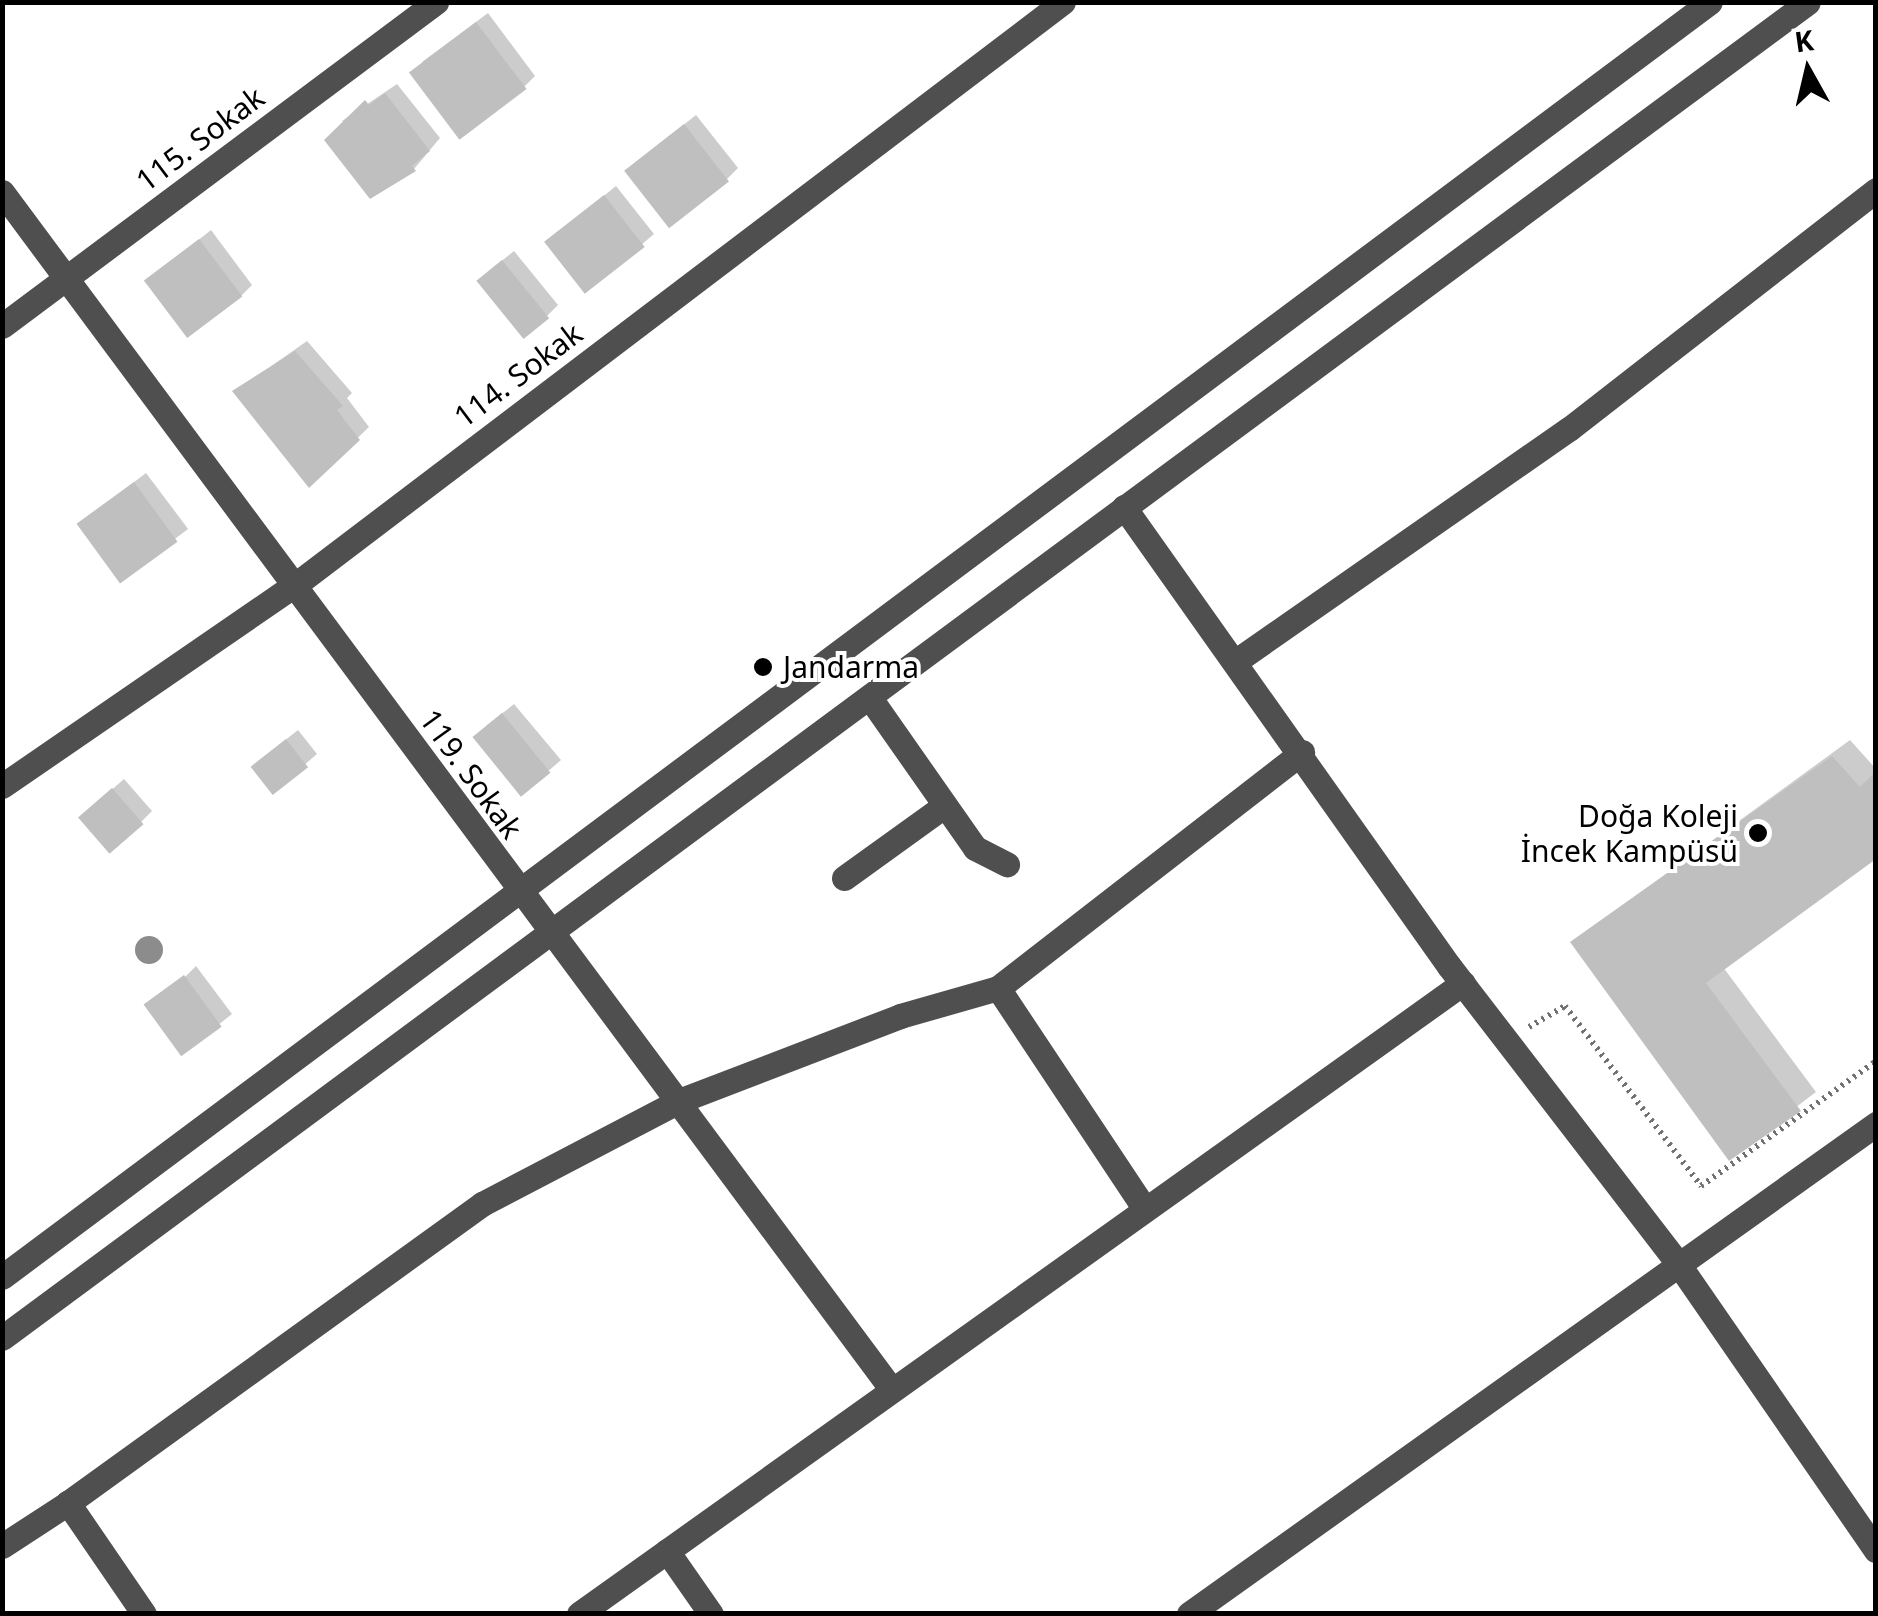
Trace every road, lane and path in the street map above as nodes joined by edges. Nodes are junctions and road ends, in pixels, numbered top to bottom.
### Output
1 (436, 2) edge
2 (1062, 2) edge
3 (1710, 2) edge
4 (1808, 2) edge
5 (1876, 190) edge
6 (2, 192) edge
7 (70, 277) junction
8 (2, 326) edge
9 (1124, 507) junction
10 (295, 585) junction
11 (1236, 661) junction
12 (870, 698) junction
13 (1302, 752) junction
14 (2, 786) edge
15 (944, 806) junction
16 (1008, 864) dead end
17 (844, 878) dead end
18 (520, 896) junction
19 (554, 936) junction
20 (1463, 983) junction
21 (998, 988) junction
22 (1506, 1040) junction
23 (1876, 1061) edge
24 (679, 1101) junction
25 (1876, 1124) edge
26 (1146, 1209) junction
27 (1677, 1262) junction
28 (2, 1277) edge
29 (2, 1338) edge
30 (892, 1390) junction
31 (68, 1503) junction
32 (2, 1546) edge
33 (1876, 1550) edge
34 (666, 1551) junction
35 (144, 1614) edge
36 (578, 1614) edge
37 (711, 1614) edge
38 (1189, 1614) edge

1 - 7 street, 115. Sokak
2 - 10 street, 114. Sokak
3 - 18 street
4 - 9 street
5 - 11 street
6 - 7 street, 119. Sokak
7 - 8 street, 115. Sokak
7 - 10 street, 119. Sokak
9 - 11 street
9 - 12 street
10 - 14 street, 114. Sokak
10 - 18 street, 119. Sokak
11 - 13 street
12 - 15 street
12 - 19 street
13 - 20 street
13 - 21 street
15 - 16 street
15 - 17 street
18 - 19 street, 119. Sokak
18 - 28 street
19 - 24 street, 119. Sokak
19 - 29 street
20 - 22 street
20 - 26 street
21 - 24 street
21 - 26 street
22 - 23 path
22 - 27 street
24 - 30 street, 119. Sokak
24 - 31 street
25 - 27 street
26 - 30 street
27 - 33 street
27 - 38 street
30 - 34 street
31 - 32 street
31 - 35 street
34 - 36 street
34 - 37 street

